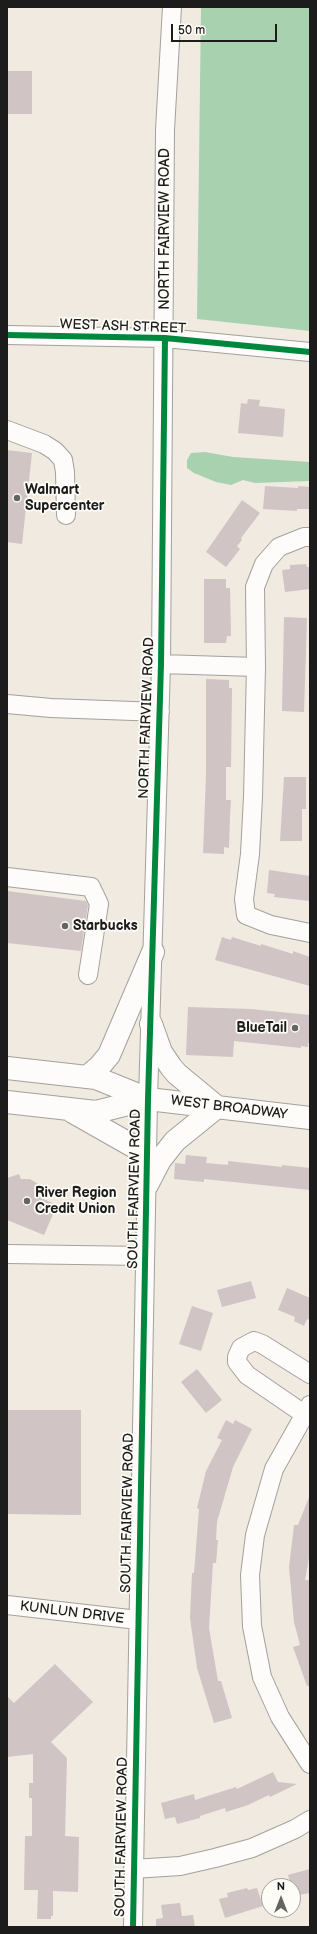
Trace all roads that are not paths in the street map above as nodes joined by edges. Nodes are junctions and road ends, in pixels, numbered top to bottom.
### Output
1 (172, 7) edge
2 (7, 335) edge
3 (165, 338) junction
4 (310, 352) edge
5 (7, 430) edge
6 (66, 515) dead end
7 (310, 538) edge
8 (162, 664) junction
9 (256, 667) junction
10 (7, 704) edge
11 (160, 712) junction
12 (7, 877) edge
13 (310, 933) edge
14 (153, 952) junction
15 (88, 975) dead end
16 (151, 1024) junction
17 (7, 1068) edge
18 (86, 1077) junction
19 (148, 1099) junction
20 (7, 1102) edge
21 (217, 1107) junction
22 (67, 1108) junction
23 (310, 1118) edge
24 (147, 1154) junction
25 (147, 1185) junction
26 (7, 1254) edge
27 (145, 1256) junction
28 (310, 1374) edge
29 (307, 1410) edge
30 (7, 1605) edge
31 (138, 1620) junction
32 (310, 1764) edge
33 (310, 1820) edge
34 (133, 1869) junction
35 (133, 1927) edge

1 - 3 street, NORTH FAIRVIEW ROAD
2 - 3 street, WEST ASH STREET
3 - 4 street, WEST ASH STREET
3 - 8 street, NORTH FAIRVIEW ROAD
5 - 6 street
7 - 9 street
8 - 9 street
8 - 11 street, NORTH FAIRVIEW ROAD
9 - 13 street
10 - 11 street
11 - 14 street, NORTH FAIRVIEW ROAD
12 - 15 street
14 - 16 street, NORTH FAIRVIEW ROAD
14 - 18 main road
16 - 19 street, NORTH FAIRVIEW ROAD
16 - 21 main road
17 - 18 main road, WEST BROADWAY
18 - 19 main road, WEST BROADWAY
19 - 21 main road, WEST BROADWAY
19 - 22 main road, WEST BROADWAY
19 - 24 street, SOUTH FAIRVIEW ROAD
20 - 22 main road, WEST BROADWAY
21 - 23 main road, WEST BROADWAY
21 - 25 main road
22 - 24 main road
24 - 25 street, SOUTH FAIRVIEW ROAD
25 - 27 street, SOUTH FAIRVIEW ROAD
26 - 27 street
27 - 31 street, SOUTH FAIRVIEW ROAD
28 - 29 street
29 - 32 street
30 - 31 street, KUNLUN DRIVE
31 - 34 street, SOUTH FAIRVIEW ROAD
33 - 34 street
34 - 35 street, SOUTH FAIRVIEW ROAD

